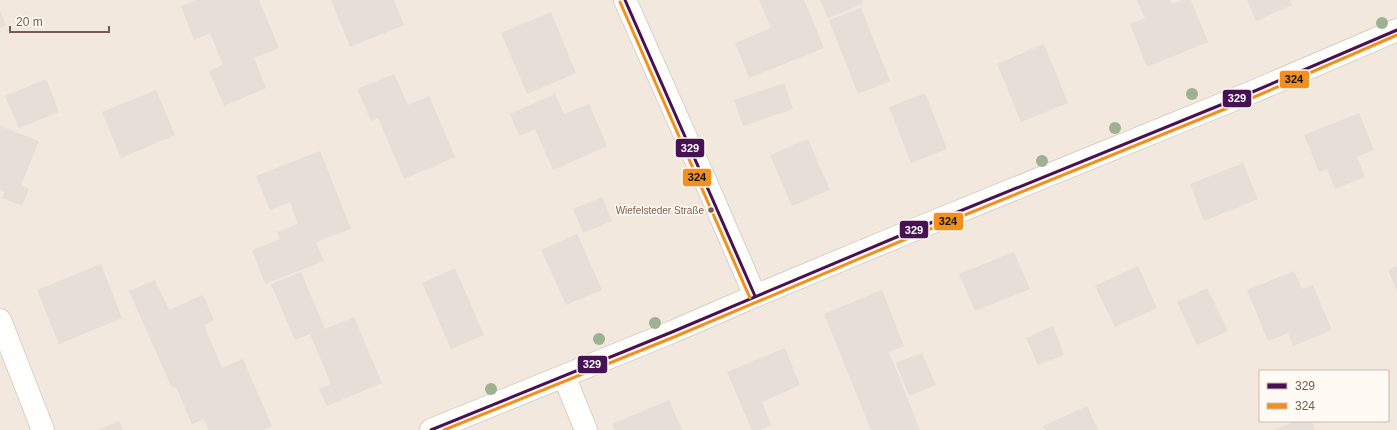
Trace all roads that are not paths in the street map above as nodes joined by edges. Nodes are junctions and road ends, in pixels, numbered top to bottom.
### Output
1 (625, 0) edge
2 (1397, 30) edge
3 (755, 296) junction
4 (0, 320) edge
5 (564, 376) junction
6 (43, 430) edge
7 (431, 430) edge
8 (586, 430) edge

1 - 3 street
2 - 3 street
3 - 5 street
4 - 6 street
5 - 7 street
5 - 8 street

